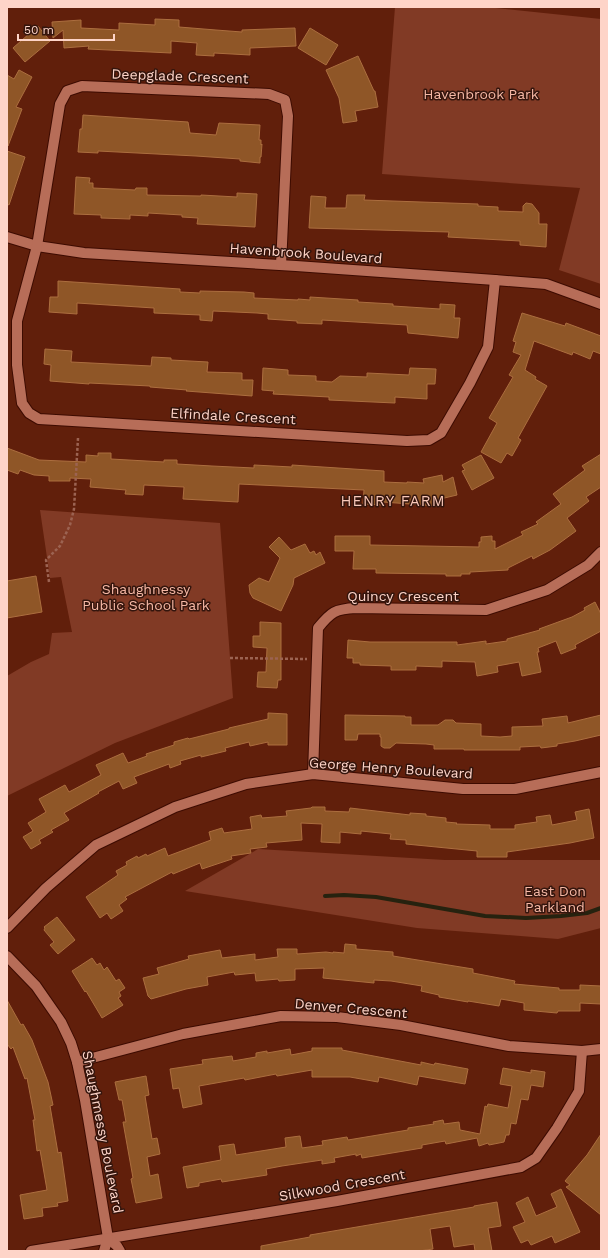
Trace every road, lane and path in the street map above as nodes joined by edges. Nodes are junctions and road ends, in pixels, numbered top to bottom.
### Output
1 (7, 237) edge
2 (37, 246) junction
3 (281, 265) junction
4 (495, 280) junction
5 (601, 304) edge
6 (78, 438) dead end
7 (601, 552) edge
8 (49, 582) dead end
9 (230, 658) dead end
10 (317, 659) junction
11 (601, 772) edge
12 (313, 774) junction
13 (7, 928) edge
14 (7, 956) edge
15 (601, 1049) edge
16 (582, 1050) junction
17 (77, 1062) junction
18 (108, 1238) junction
19 (31, 1251) edge
20 (104, 1251) edge
21 (120, 1251) edge

1 - 2 street, Havenbrook Boulevard
2 - 3 street, Havenbrook Boulevard
2 - 3 street, Deepglade Crescent
2 - 4 street, Elfindale Crescent
3 - 4 street, Havenbrook Boulevard
4 - 5 street, Havenbrook Boulevard
6 - 8 path
7 - 10 street, Quincy Crescent
9 - 10 path
10 - 12 street, Quincy Crescent
11 - 12 street, George Henry Boulevard
12 - 13 street, George Henry Boulevard
14 - 17 street, Shaughmessy Boulevard
15 - 16 street, Denver Crescent
16 - 17 street, Denver Crescent
16 - 18 street, Silkwood Crescent
17 - 18 street, Shaughmessy Boulevard
18 - 19 street, Silkwood Crescent
18 - 20 street
18 - 21 street

